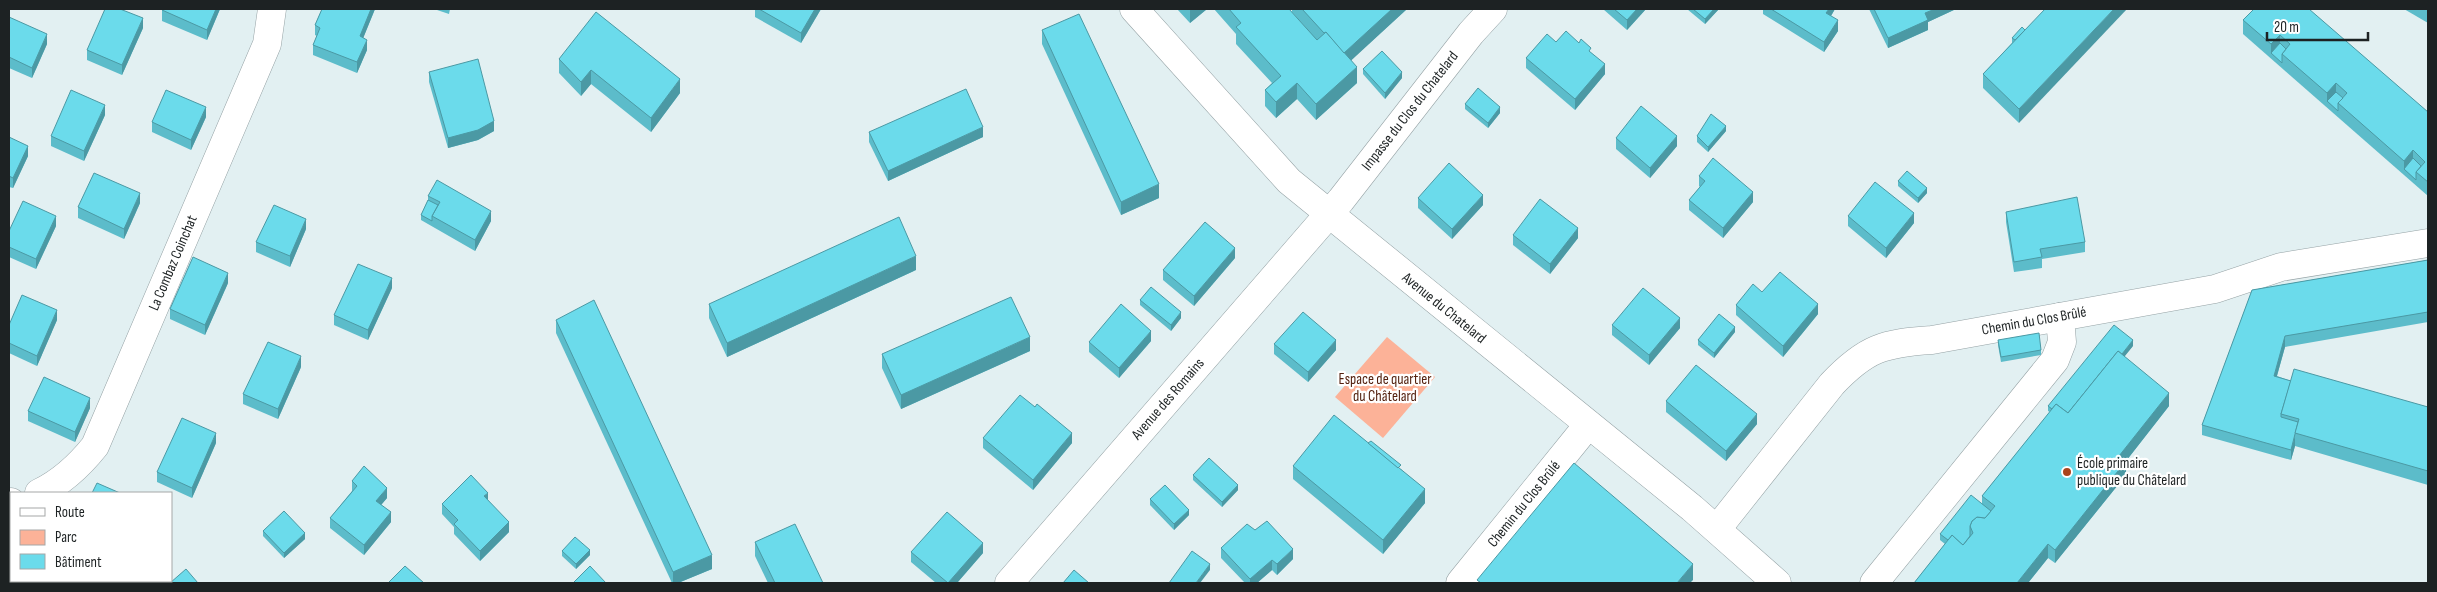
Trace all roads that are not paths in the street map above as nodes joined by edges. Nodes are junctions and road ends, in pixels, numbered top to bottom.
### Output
1 (272, 9) edge
2 (1134, 9) edge
3 (1493, 9) edge
4 (1328, 214) junction
5 (2428, 243) edge
6 (2060, 317) junction
7 (1588, 425) junction
8 (41, 492) edge
9 (1717, 529) junction
10 (1009, 583) edge
11 (1460, 583) edge
12 (1777, 583) edge
13 (1874, 583) edge

1 - 8 street, La Combaz Coinchat
2 - 4 street, Avenue du Chatelard
3 - 4 street, Impasse du Clos du Chatelard
4 - 7 street, Avenue du Chatelard
4 - 10 street, Avenue des Romains
5 - 6 street, Chemin du Clos Brûlé
6 - 9 street, Chemin du Clos Brûlé
6 - 13 street
7 - 9 street, Avenue du Chatelard
7 - 11 street, Chemin du Clos Brûlé
9 - 12 street, Avenue du Chatelard

